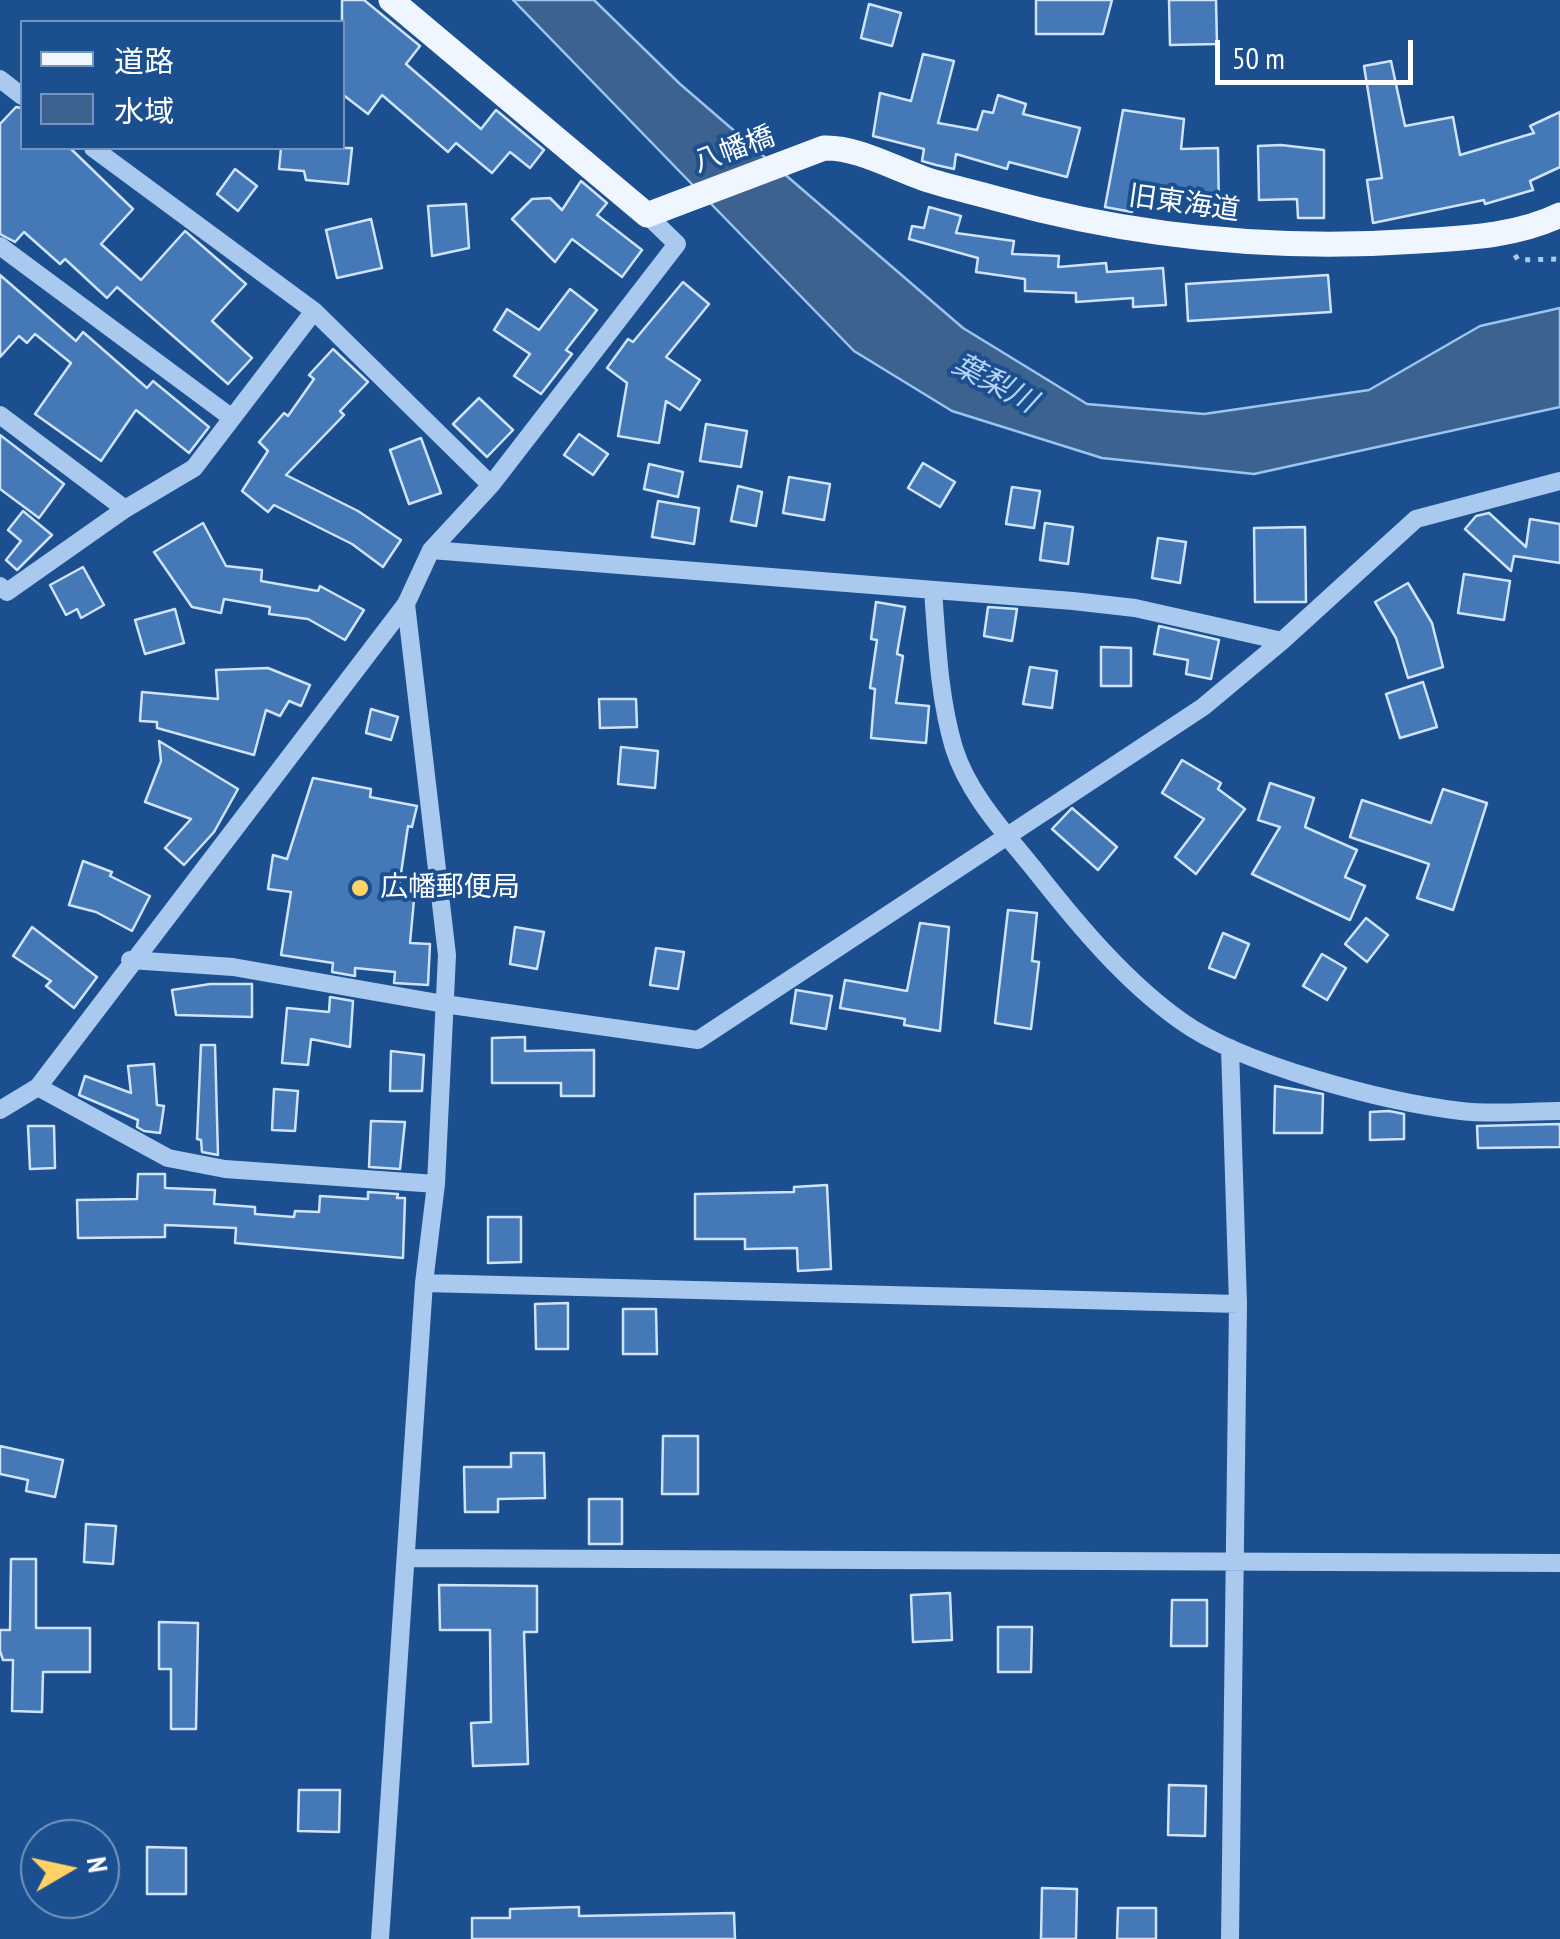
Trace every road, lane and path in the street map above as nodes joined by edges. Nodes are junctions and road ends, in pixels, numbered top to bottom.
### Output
1 (392, 0) edge
2 (0, 79) edge
3 (20, 94) edge
4 (95, 150) edge
5 (809, 154) joint
6 (1560, 214) edge
7 (647, 215) junction
8 (0, 246) edge
9 (314, 311) junction
10 (0, 415) edge
11 (232, 418) junction
12 (1560, 481) edge
13 (492, 485) junction
14 (124, 509) junction
15 (431, 550) junction
16 (0, 586) edge
17 (933, 590) junction
18 (406, 604) junction
19 (1282, 640) junction
20 (1006, 833) junction
21 (130, 960) junction
22 (444, 1004) junction
23 (1230, 1048) junction
24 (38, 1087) junction
25 (0, 1110) edge
26 (1560, 1111) edge
27 (436, 1184) junction
28 (424, 1283) junction
29 (1238, 1304) junction
30 (406, 1558) junction
31 (1560, 1563) edge
32 (1235, 1564) junction
33 (380, 1939) edge
34 (1230, 1939) edge

1 - 7 main road
2 - 3 street
4 - 9 street
5 - 6 main road, 旧東海道
5 - 7 main road, 八幡橋
7 - 13 street
8 - 11 street
9 - 11 street
9 - 13 street
10 - 14 street
11 - 14 street
12 - 19 street
13 - 15 street
14 - 16 street
15 - 17 street
15 - 18 street
17 - 19 street
17 - 20 street
18 - 21 street
18 - 22 street
19 - 20 street
20 - 22 street
20 - 23 street
21 - 22 street
21 - 24 street
22 - 27 street
23 - 26 street
23 - 29 street
24 - 25 street
24 - 27 street
27 - 28 street
28 - 29 street
28 - 30 street
29 - 32 street
30 - 32 street
30 - 33 street
31 - 32 street
32 - 34 street

